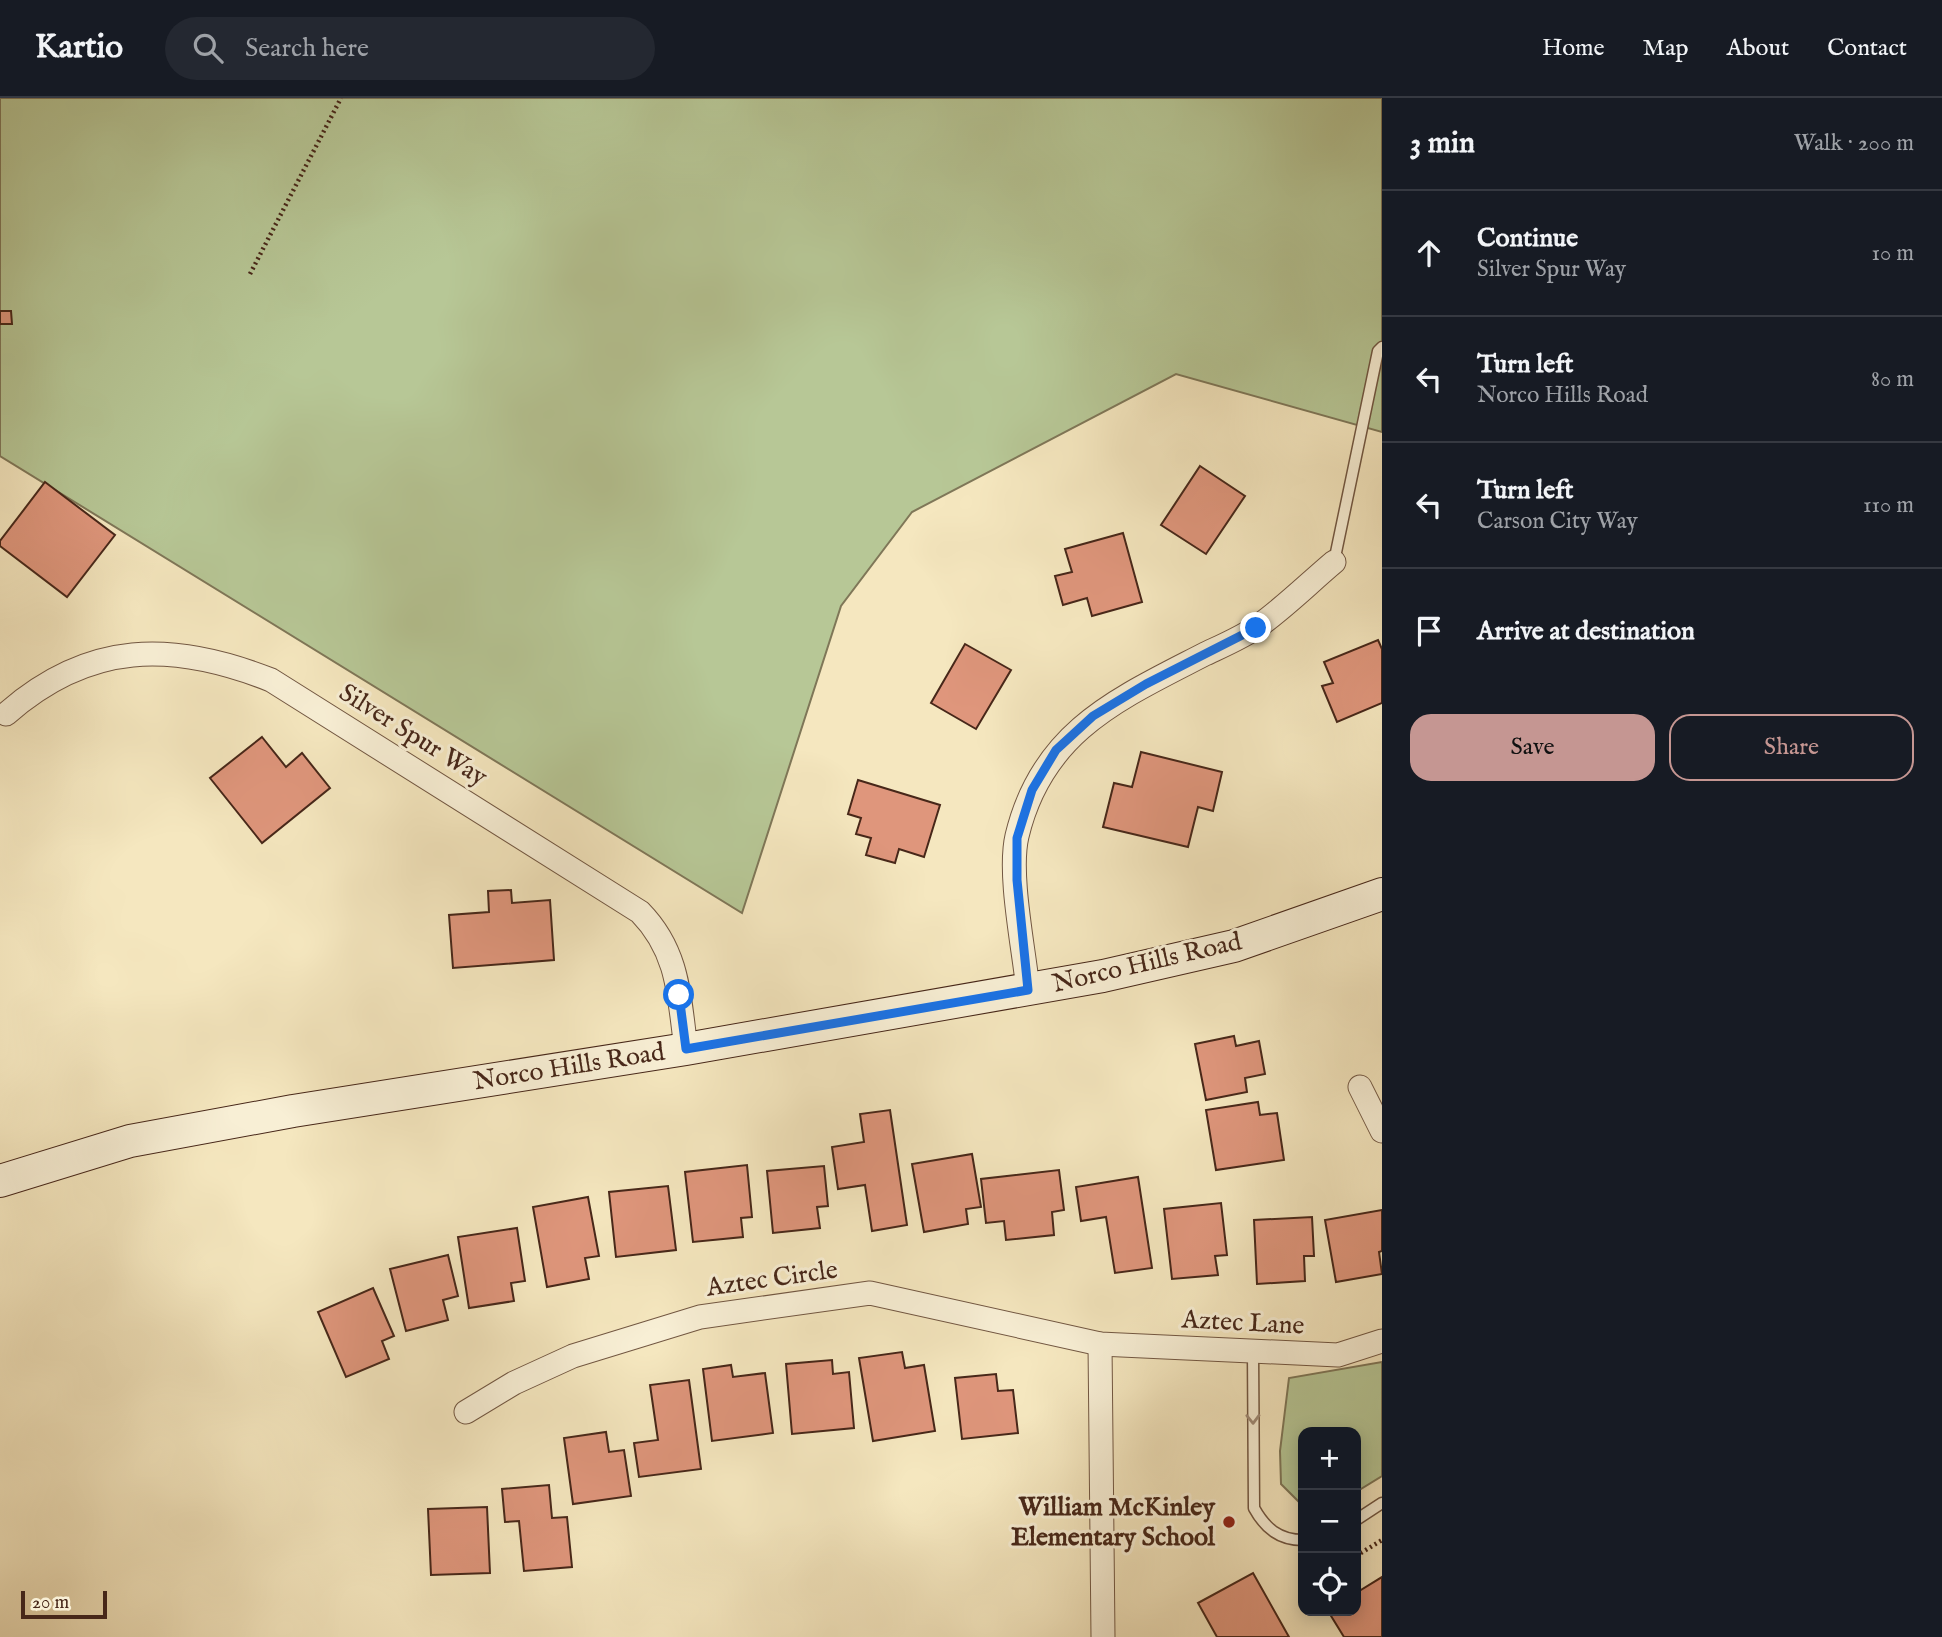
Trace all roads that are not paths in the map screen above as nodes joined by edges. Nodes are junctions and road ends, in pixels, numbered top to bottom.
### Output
1 (1382, 347) edge
2 (1334, 562) joint
3 (6, 714) dead end
4 (1382, 894) edge
5 (1028, 990) junction
6 (686, 1049) junction
7 (1360, 1087) dead end
8 (1382, 1131) edge
9 (0, 1181) edge
10 (1382, 1341) edge
11 (1100, 1343) junction
12 (1253, 1351) junction
13 (466, 1412) dead end
14 (1382, 1503) edge
15 (1361, 1517) edge
16 (1298, 1540) edge
17 (1103, 1637) edge

1 - 2 lane
2 - 5 street
3 - 6 street, Silver Spur Way
4 - 5 street, Norco Hills Road
5 - 6 street, Norco Hills Road
6 - 9 street, Norco Hills Road
7 - 8 street
10 - 12 street, Aztec Lane
11 - 12 street, Aztec Lane
11 - 13 street, Aztec Circle
11 - 17 street
12 -> 16 lane
14 - 15 lane

